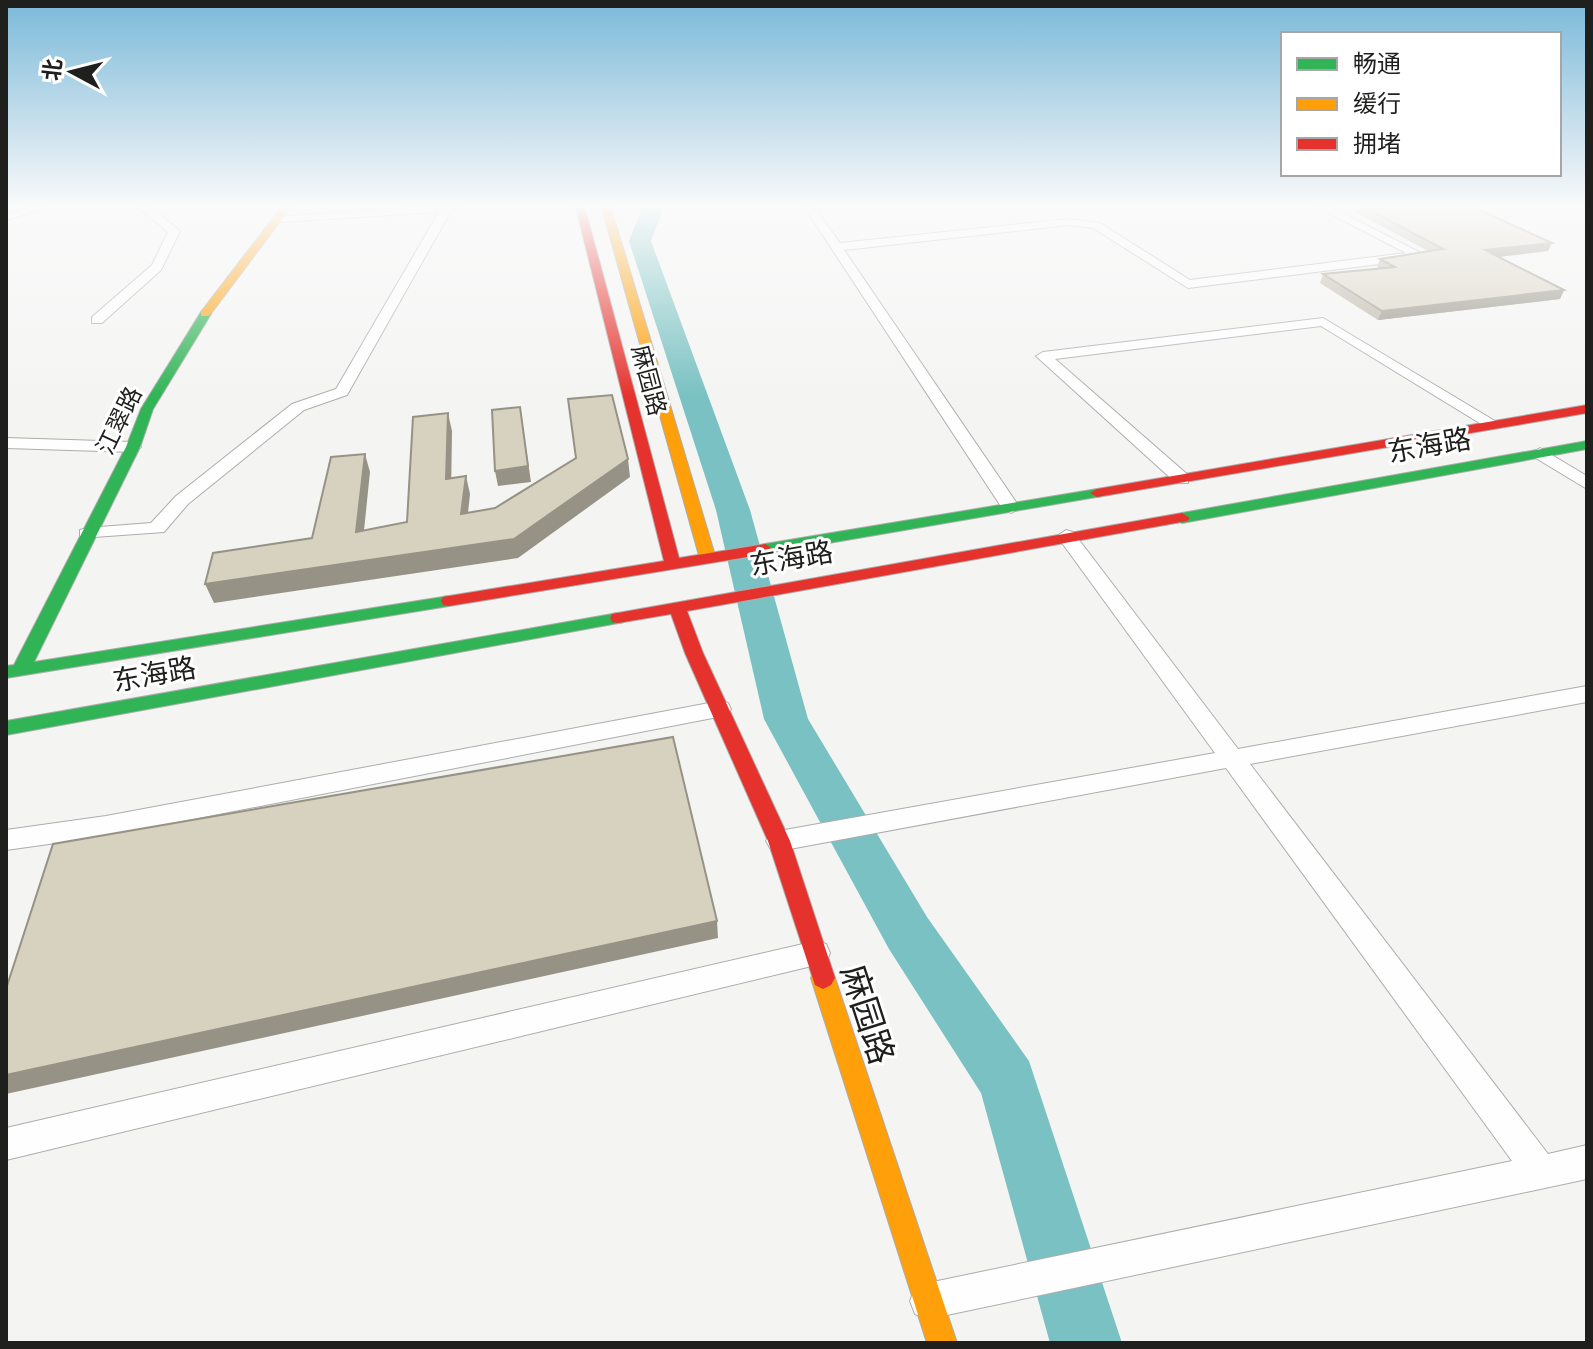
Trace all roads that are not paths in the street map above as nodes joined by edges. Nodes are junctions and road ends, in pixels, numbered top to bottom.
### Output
1 (153, 271) edge
2 (237, 271) edge
3 (411, 271) edge
4 (596, 271) edge
5 (624, 271) edge
6 (855, 271) edge
7 (1168, 271) edge
8 (1292, 271) edge
9 (97, 320) dead end
10 (1587, 409) edge
11 (1492, 424) junction
12 (6, 443) edge
13 (1587, 445) edge
14 (133, 447) junction
15 (1540, 453) junction
16 (1182, 479) junction
17 (1587, 484) edge
18 (1011, 508) junction
19 (87, 534) junction
20 (1066, 536) junction
21 (708, 559) junction
22 (673, 565) junction
23 (678, 606) junction
24 (14, 670) edge
25 (6, 691) edge
26 (1587, 694) edge
27 (720, 709) junction
28 (6, 728) edge
29 (1233, 759) junction
30 (6, 840) edge
31 (780, 841) junction
32 (816, 953) junction
33 (6, 1144) edge
34 (1587, 1162) edge
35 (1540, 1171) junction
36 (930, 1301) junction
37 (942, 1343) edge

1 - 9 street
2 - 14 street, 江翠路
3 - 19 street
4 - 22 street, 麻园路
5 - 21 street, 麻园路
6 - 18 street
7 - 8 street
10 - 11 street, 东海路
11 - 16 street, 东海路
11 - 16 street
12 - 14 street
13 - 15 street, 东海路
14 - 19 street, 江翠路
15 - 17 street
15 - 20 street, 东海路
16 - 18 street, 东海路
18 - 21 street, 东海路
19 - 24 street, 江翠路
20 - 23 street, 东海路
20 - 29 street
21 - 22 street, 东海路
22 - 24 street, 东海路
23 - 27 street, 麻园路
23 - 28 street, 东海路
24 - 25 street, 江翠路
26 - 29 street
27 - 30 street
27 - 31 street, 麻园路
29 - 31 street
29 - 35 street
31 - 32 street, 麻园路
32 - 33 street
32 - 36 street, 麻园路
34 - 35 street
35 - 36 street
36 - 37 street, 麻园路

